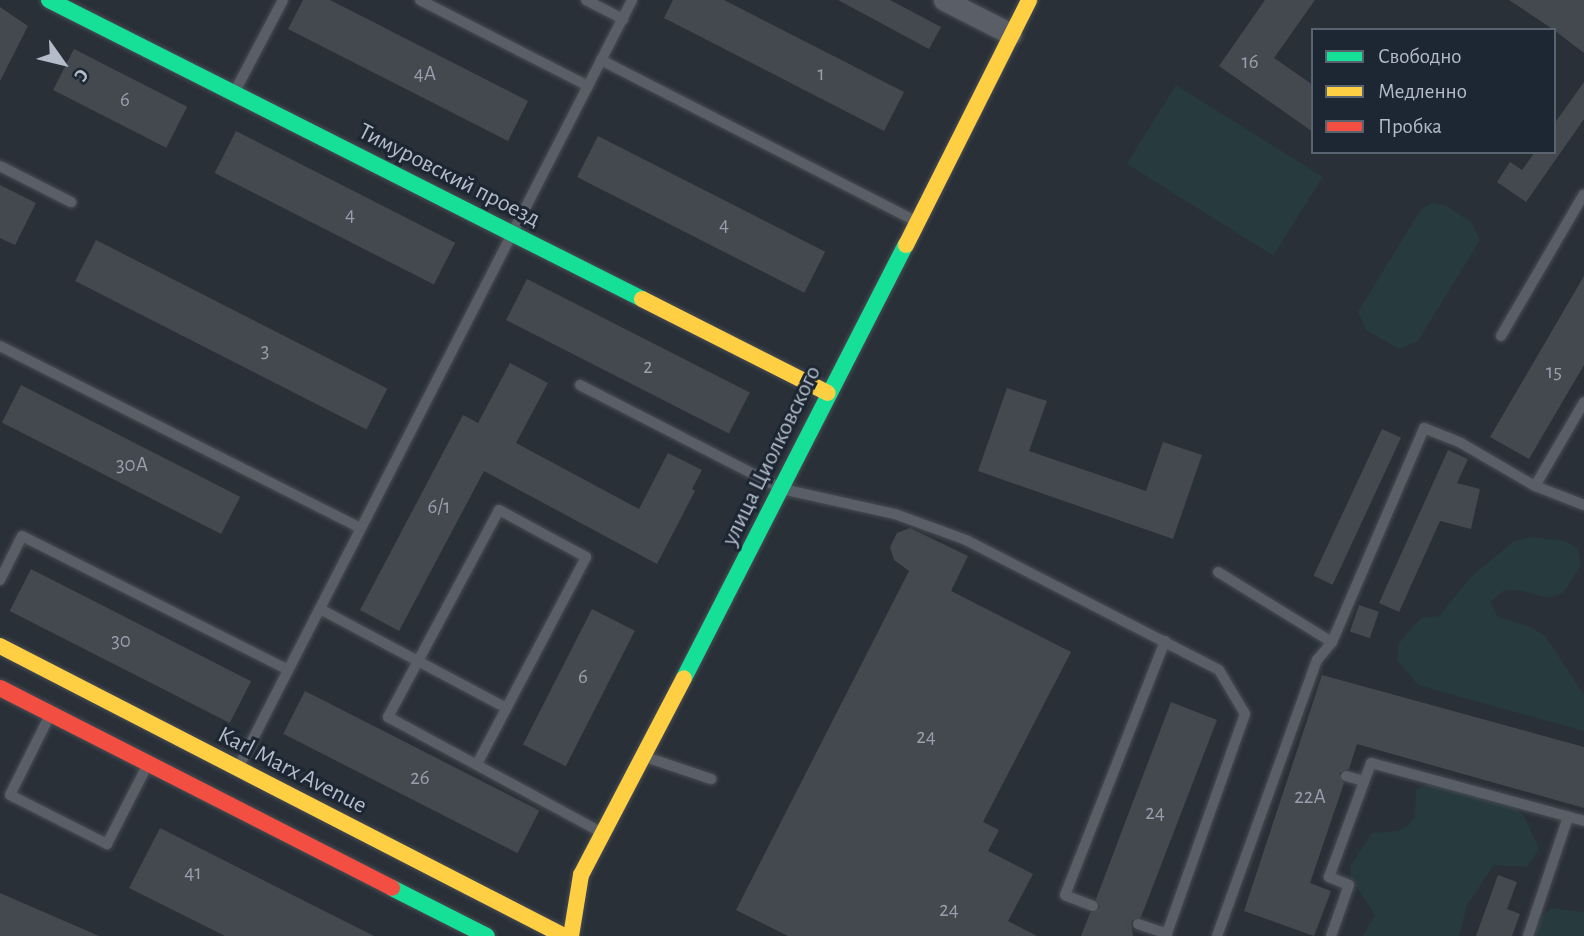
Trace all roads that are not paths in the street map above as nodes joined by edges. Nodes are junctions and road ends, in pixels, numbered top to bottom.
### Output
1 (49, 0) edge
2 (283, 0) edge
3 (420, 0) edge
4 (586, 0) edge
5 (632, 0) edge
6 (944, 0) edge
7 (1029, 0) edge
8 (623, 19) junction
9 (1011, 34) junction
10 (601, 61) junction
11 (588, 86) junction
12 (234, 93) junction
13 (0, 166) edge
14 (1584, 194) edge
15 (71, 202) dead end
16 (915, 221) junction
17 (513, 234) junction
18 (1501, 336) dead end
19 (0, 346) edge
20 (580, 385) dead end
21 (828, 393) junction
22 (1584, 402) edge
23 (1535, 486) junction
24 (782, 489) junction
25 (1584, 505) edge
26 (361, 528) junction
27 (1218, 572) dead end
28 (0, 580) edge
29 (320, 609) junction
30 (1165, 641) junction
31 (1332, 642) junction
32 (0, 646) edge
33 (418, 661) junction
34 (288, 670) junction
35 (0, 688) edge
36 (506, 708) junction
37 (51, 714) junction
38 (643, 757) junction
39 (148, 764) junction
40 (477, 764) junction
41 (238, 768) junction
42 (1346, 776) dead end
43 (711, 779) dead end
44 (1364, 781) junction
45 (1568, 817) junction
46 (1584, 821) edge
47 (602, 833) junction
48 (1093, 906) dead end
49 (1138, 924) dead end
50 (1166, 935) edge
51 (487, 936) edge
52 (564, 936) edge
53 (571, 936) edge
54 (1217, 936) edge
55 (1331, 936) edge
56 (1528, 936) edge

1 - 12 main road, Тимуровский проезд
2 - 12 lane
3 - 11 lane
4 - 8 lane
5 - 8 lane
6 - 9 street
7 - 9 main road, улица Циолковского
8 - 10 lane
9 - 16 main road, улица Циолковского
10 - 11 lane
10 - 16 lane
11 - 17 lane
12 - 17 main road, Тимуровский проезд
13 - 15 lane
14 - 18 lane
16 - 21 main road, улица Циолковского
17 - 21 main road, Тимуровский проезд
17 - 26 lane
19 - 26 lane
20 - 24 lane
21 - 24 main road, улица Циолковского
22 - 23 lane
23 - 25 lane
23 - 31 lane
24 - 30 lane
24 - 38 main road, улица Циолковского
26 - 29 lane
27 - 31 lane
28 - 34 lane
29 - 33 lane
29 - 34 lane
30 - 48 lane
30 - 50 lane
31 - 54 lane
32 - 41 main road, Karl Marx Avenue
33 - 36 lane
33 - 36 lane
33 - 40 lane
34 - 41 lane
35 - 37 main road
36 - 40 lane
37 - 39 main road
37 - 39 lane
38 - 43 lane
38 - 47 main road, улица Циолковского
39 - 51 main road
40 - 47 lane
41 - 52 main road, Karl Marx Avenue
42 - 44 lane
44 - 45 lane
44 - 55 lane
45 - 46 lane
45 - 56 lane
47 - 53 main road, улица Циолковского
49 - 50 lane

